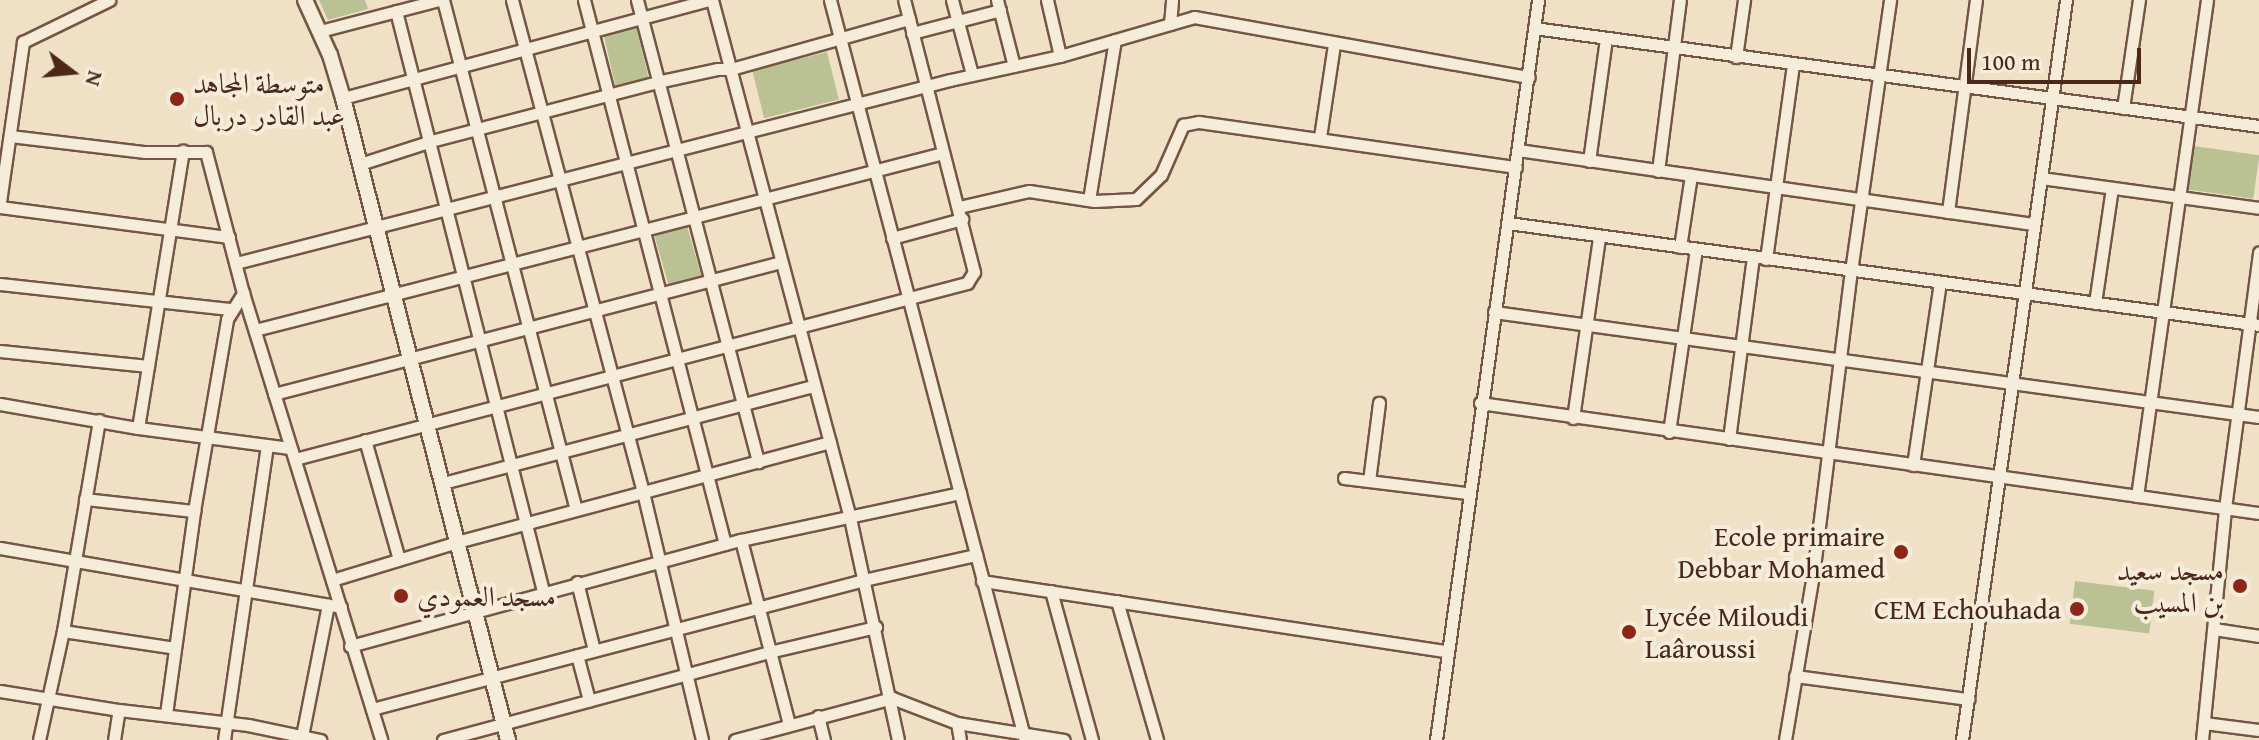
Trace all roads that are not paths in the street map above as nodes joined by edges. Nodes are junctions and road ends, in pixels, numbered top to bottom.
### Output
1 (109, 0) edge
2 (305, 0) edge
3 (438, 0) edge
4 (512, 0) edge
5 (584, 0) edge
6 (637, 0) edge
7 (710, 0) edge
8 (830, 0) edge
9 (904, 0) edge
10 (952, 0) edge
11 (1047, 0) edge
12 (1172, 0) edge
13 (1538, 0) edge
14 (1680, 0) edge
15 (1744, 0) edge
16 (1890, 0) edge
17 (1976, 0) edge
18 (2066, 0) edge
19 (2139, 0) edge
20 (2207, 0) edge
21 (998, 5) edge
22 (396, 11) junction
23 (641, 18) junction
24 (909, 19) junction
25 (957, 21) junction
26 (1170, 24) junction
27 (1534, 28) junction
28 (320, 31) junction
29 (592, 31) junction
30 (912, 33) junction
31 (840, 38) junction
32 (1606, 39) junction
33 (1115, 40) junction
34 (1334, 44) junction
35 (1673, 48) junction
36 (525, 49) junction
37 (1060, 56) junction
38 (1736, 57) junction
39 (1793, 65) junction
40 (461, 66) junction
41 (1014, 66) junction
42 (731, 69) junction
43 (972, 74) junction
44 (1879, 76) junction
45 (1529, 77) junction
46 (413, 78) junction
47 (657, 82) junction
48 (926, 86) junction
49 (1964, 88) junction
50 (609, 95) junction
51 (343, 98) junction
52 (2053, 99) junction
53 (857, 105) junction
54 (2123, 108) junction
55 (542, 112) junction
56 (2191, 116) junction
57 (2259, 126) edge
58 (478, 129) junction
59 (746, 133) junction
60 (10, 136) junction
61 (1320, 137) junction
62 (431, 141) junction
63 (677, 150) junction
64 (1518, 150) junction
65 (183, 151) junction
66 (943, 153) junction
67 (1589, 161) junction
68 (627, 162) junction
69 (360, 164) junction
70 (1516, 167) junction
71 (874, 171) junction
72 (1658, 171) junction
73 (1691, 175) junction
74 (2041, 178) junction
75 (560, 180) junction
76 (1776, 187) junction
77 (2112, 188) junction
78 (496, 197) junction
79 (2178, 197) junction
80 (764, 198) junction
81 (1089, 200) junction
82 (1861, 200) junction
83 (0, 204) edge
84 (2259, 208) edge
85 (447, 209) junction
86 (1948, 212) junction
87 (960, 213) junction
88 (694, 217) junction
89 (1508, 223) junction
90 (2033, 224) junction
91 (171, 228) junction
92 (378, 228) junction
93 (643, 230) junction
94 (229, 237) junction
95 (1599, 237) junction
96 (892, 238) junction
97 (577, 245) junction
98 (1680, 247) junction
99 (1696, 250) junction
100 (2259, 252) edge
101 (1753, 257) junction
102 (1766, 259) junction
103 (781, 262) junction
104 (236, 263) junction
105 (512, 264) junction
106 (1851, 271) junction
107 (464, 276) junction
108 (711, 281) junction
109 (1940, 283) junction
110 (0, 284) edge
111 (243, 293) junction
112 (660, 293) junction
113 (395, 294) junction
114 (2024, 294) junction
115 (909, 301) junction
116 (159, 303) junction
117 (2095, 303) junction
118 (230, 309) junction
119 (594, 310) junction
120 (1494, 312) junction
121 (2162, 312) junction
122 (2254, 324) edge
123 (1586, 325) junction
124 (529, 327) junction
125 (799, 327) junction
126 (255, 330) junction
127 (1683, 338) junction
128 (481, 341) junction
129 (1743, 345) junction
130 (729, 346) junction
131 (0, 351) edge
132 (410, 357) junction
133 (1841, 358) junction
134 (677, 360) junction
135 (148, 366) junction
136 (1927, 371) junction
137 (612, 377) junction
138 (2014, 381) junction
139 (814, 386) junction
140 (274, 394) junction
141 (547, 395) junction
142 (2150, 402) junction
143 (1379, 403) dead end
144 (1480, 403) junction
145 (0, 404) edge
146 (744, 404) junction
147 (497, 408) junction
148 (2237, 414) junction
149 (2259, 417) edge
150 (693, 418) junction
151 (1573, 418) junction
152 (99, 420) junction
153 (427, 425) junction
154 (138, 428) junction
155 (1669, 432) junction
156 (627, 435) junction
157 (205, 438) junction
158 (1729, 439) junction
159 (365, 440) junction
160 (830, 442) junction
161 (267, 446) junction
162 (1829, 452) junction
163 (562, 453) junction
164 (292, 454) junction
165 (758, 462) junction
166 (510, 464) junction
167 (1913, 465) junction
168 (707, 475) junction
169 (1344, 478) dead end
170 (2001, 478) junction
171 (1369, 481) junction
172 (443, 483) junction
173 (643, 492) junction
174 (960, 493) junction
175 (1467, 493) junction
176 (2137, 496) junction
177 (85, 499) junction
178 (2225, 508) junction
179 (576, 510) junction
180 (194, 511) junction
181 (2259, 513) edge
182 (850, 518) junction
183 (526, 524) junction
184 (741, 540) junction
185 (457, 542) junction
186 (725, 544) junction
187 (0, 548) edge
188 (976, 555) junction
189 (399, 559) junction
190 (660, 561) junction
191 (76, 562) junction
192 (184, 580) junction
193 (332, 580) junction
194 (864, 580) junction
195 (982, 581) junction
196 (577, 582) junction
197 (543, 591) junction
198 (1051, 591) junction
199 (246, 593) junction
200 (1117, 601) junction
201 (334, 606) junction
202 (759, 607) junction
203 (475, 609) junction
204 (876, 627) junction
205 (676, 628) junction
206 (2214, 629) junction
207 (63, 631) junction
208 (2259, 636) edge
209 (350, 646) junction
210 (175, 648) junction
211 (594, 650) junction
212 (1446, 651) junction
213 (769, 652) junction
214 (577, 655) junction
215 (688, 676) junction
216 (1795, 676) junction
217 (492, 677) junction
218 (0, 691) edge
219 (892, 698) junction
220 (1968, 699) junction
221 (48, 700) junction
222 (589, 700) junction
223 (372, 709) junction
224 (119, 710) junction
225 (166, 714) junction
226 (818, 716) junction
227 (225, 722) junction
228 (503, 722) junction
229 (957, 723) junction
230 (2204, 723) junction
231 (789, 724) junction
232 (2256, 733) edge
233 (302, 736) junction
234 (1025, 738) edge
235 (39, 740) edge
236 (114, 740) edge
237 (224, 740) edge
238 (320, 740) edge
239 (381, 740) edge
240 (443, 740) edge
241 (508, 740) edge
242 (702, 740) edge
243 (735, 740) edge
244 (824, 740) edge
245 (898, 740) edge
246 (960, 740) edge
247 (1064, 740) edge
248 (1092, 740) edge
249 (1157, 740) edge
250 (1436, 740) edge
251 (1785, 740) edge
252 (1962, 740) edge
253 (2202, 740) edge

1 - 60 street
2 - 28 main road
3 - 22 street
3 - 40 street
4 - 36 street
5 - 29 street
6 - 23 street
7 - 23 street
7 - 42 street
8 - 31 street
9 - 24 street
10 - 25 street
11 - 37 street
12 - 26 street
13 - 27 street
14 - 35 street
15 - 38 street
16 - 44 street
17 - 49 street
18 - 52 street
19 - 54 street
20 - 56 street
21 - 25 street
21 - 41 street
22 - 28 street
22 - 46 street
23 - 29 street
23 - 47 street
24 - 30 street
24 - 31 street
25 - 30 street
25 - 43 street
26 - 33 street
26 - 34 street
27 - 32 street
27 - 45 street
28 - 51 main road
29 - 36 street
29 - 50 street
30 - 48 street
31 - 42 street
31 - 53 street
32 - 35 street
32 - 67 street
33 - 37 street
33 - 81 street
34 - 45 street
34 - 61 street
35 - 38 street
35 - 72 street
36 - 40 street
36 - 55 street
37 - 41 street
38 - 39 street
39 - 44 street
39 - 76 street
40 - 46 street
40 - 58 street
41 - 43 street
42 - 47 street
42 - 59 street
43 - 48 street
44 - 49 street
44 - 82 street
45 - 64 street
46 - 51 street
46 - 62 street
47 - 50 street
47 - 63 street
48 - 53 street
48 - 66 street
49 - 52 street
49 - 86 street
50 - 55 street
50 - 68 street
51 - 69 main road
52 - 54 street
52 - 74 street
53 - 59 street
53 - 71 street
54 - 56 street
55 - 58 street
55 - 75 street
56 - 57 street
56 - 79 street
58 - 62 street
58 - 78 street
59 - 63 street
59 - 80 street
60 - 65 street
60 - 83 street
61 - 70 street
61 - 81 street
62 - 69 street
62 - 85 street
63 - 68 street
63 - 88 street
64 - 67 street
64 - 70 street
65 - 91 street
65 - 94 street
66 - 71 street
66 - 87 street
67 - 72 street
68 - 75 street
68 - 93 street
69 - 92 main road
70 - 89 street
71 - 80 street
71 - 96 street
72 - 73 street
73 - 76 street
73 - 98 street
74 - 77 street
74 - 90 street
75 - 78 street
75 - 97 street
76 - 82 street
76 - 102 street
77 - 79 street
77 - 117 street
78 - 85 street
78 - 105 street
79 - 84 street
79 - 121 street
80 - 88 street
80 - 103 street
81 - 87 street
82 - 86 street
82 - 106 street
83 - 91 street
85 - 92 street
85 - 107 street
86 - 90 street
87 - 96 street
87 - 115 street
88 - 93 street
88 - 108 street
89 - 95 street
89 - 120 street
90 - 114 street
91 - 94 street
91 - 116 street
92 - 104 street
92 - 113 main road
93 - 97 street
93 - 112 street
94 - 104 street
95 - 98 street
95 - 123 street
96 - 115 street
97 - 105 street
97 - 119 street
98 - 99 street
99 - 101 street
99 - 127 street
100 - 122 street
101 - 102 street
101 - 129 street
102 - 106 street
103 - 108 street
103 - 125 street
104 - 111 street
105 - 107 street
105 - 124 street
106 - 109 street
106 - 133 street
107 - 113 street
107 - 128 street
108 - 112 street
108 - 130 street
109 - 114 street
109 - 136 street
110 - 116 street
111 - 118 street
111 - 126 street
112 - 119 street
112 - 134 street
113 - 126 street
113 - 132 main road
114 - 117 street
114 - 138 street
115 - 125 street
115 - 174 street
116 - 118 street
116 - 135 street
117 - 121 street
118 - 157 street
119 - 124 street
119 - 137 street
120 - 123 street
120 - 144 street
121 - 122 street
121 - 142 street
122 - 148 street
123 - 127 street
123 - 151 street
124 - 128 street
124 - 141 street
125 - 130 street
125 - 139 street
126 - 140 street
127 - 129 street
127 - 155 street
128 - 132 street
128 - 147 street
129 - 133 street
129 - 158 street
130 - 134 street
130 - 146 street
131 - 135 street
132 - 140 street
132 - 153 main road
133 - 136 street
133 - 162 street
134 - 137 street
134 - 150 street
135 - 154 street
136 - 138 street
136 - 167 street
137 - 141 street
137 - 156 street
138 - 142 street
138 - 170 street
139 - 146 street
139 - 160 street
140 - 164 street
141 - 147 street
141 - 163 street
142 - 148 street
142 - 176 street
143 - 171 street
144 - 151 street
144 - 175 street
145 - 152 street
146 - 150 street
146 - 165 street
147 - 153 street
147 - 166 street
148 - 149 street
148 - 178 street
150 - 156 street
150 - 168 street
151 - 155 street
152 - 154 street
152 - 177 street
153 - 159 street
153 - 172 main road
154 - 157 street
155 - 158 street
156 - 163 street
156 - 173 street
157 - 161 street
157 - 180 street
158 - 162 street
159 - 164 street
159 - 189 street
160 - 165 street
160 - 182 street
161 - 164 street
161 - 199 street
162 - 167 street
162 - 216 street
163 - 166 street
163 - 179 street
164 - 193 street
165 - 168 street
166 - 172 street
166 - 183 street
167 - 170 street
168 - 173 street
168 - 186 street
169 - 171 street
170 - 176 street
170 - 220 street
171 - 175 street
172 - 185 main road
173 - 179 street
173 - 190 street
174 - 182 street
174 - 188 street
175 - 212 street
176 - 178 street
177 - 180 street
177 - 191 street
178 - 181 street
178 - 206 street
179 - 183 street
180 - 192 street
182 - 184 street
182 - 194 street
183 - 185 street
183 - 197 street
184 - 186 street
184 - 202 street
185 - 189 street
185 - 203 main road
186 - 190 street
187 - 191 street
188 - 194 street
188 - 195 street
189 - 193 street
190 - 196 street
190 - 205 street
191 - 192 street
191 - 207 street
192 - 199 street
192 - 210 street
193 - 201 street
194 - 202 street
194 - 204 street
195 - 198 street
195 - 234 street
196 - 197 street
196 - 211 street
197 - 203 street
198 - 200 street
198 - 248 street
199 - 201 street
199 - 227 street
200 - 212 street
200 - 249 street
201 - 209 street
201 - 233 street
202 - 205 street
202 - 213 street
203 - 209 street
203 - 217 main road
204 - 213 street
204 - 219 street
205 - 211 street
205 - 215 street
206 - 208 street
206 - 230 street
207 - 210 street
207 - 221 street
209 - 223 street
210 - 225 street
211 - 214 street
212 - 250 street
213 - 215 street
213 - 231 street
214 - 217 street
214 - 222 street
215 - 222 street
215 - 242 street
216 - 220 street
216 - 251 street
217 - 223 street
217 - 228 main road
218 - 221 street
219 - 226 street
219 - 229 street
219 - 245 street
220 - 252 street
221 - 224 street
221 - 235 street
222 - 228 street
223 - 239 street
224 - 225 street
224 - 236 street
225 - 227 street
226 - 231 street
226 - 244 street
227 - 233 street
227 - 237 street
228 - 240 street
228 - 241 main road
229 - 234 street
229 - 246 street
230 - 232 street
230 - 253 street
231 - 243 street
233 - 238 street
234 - 247 street

